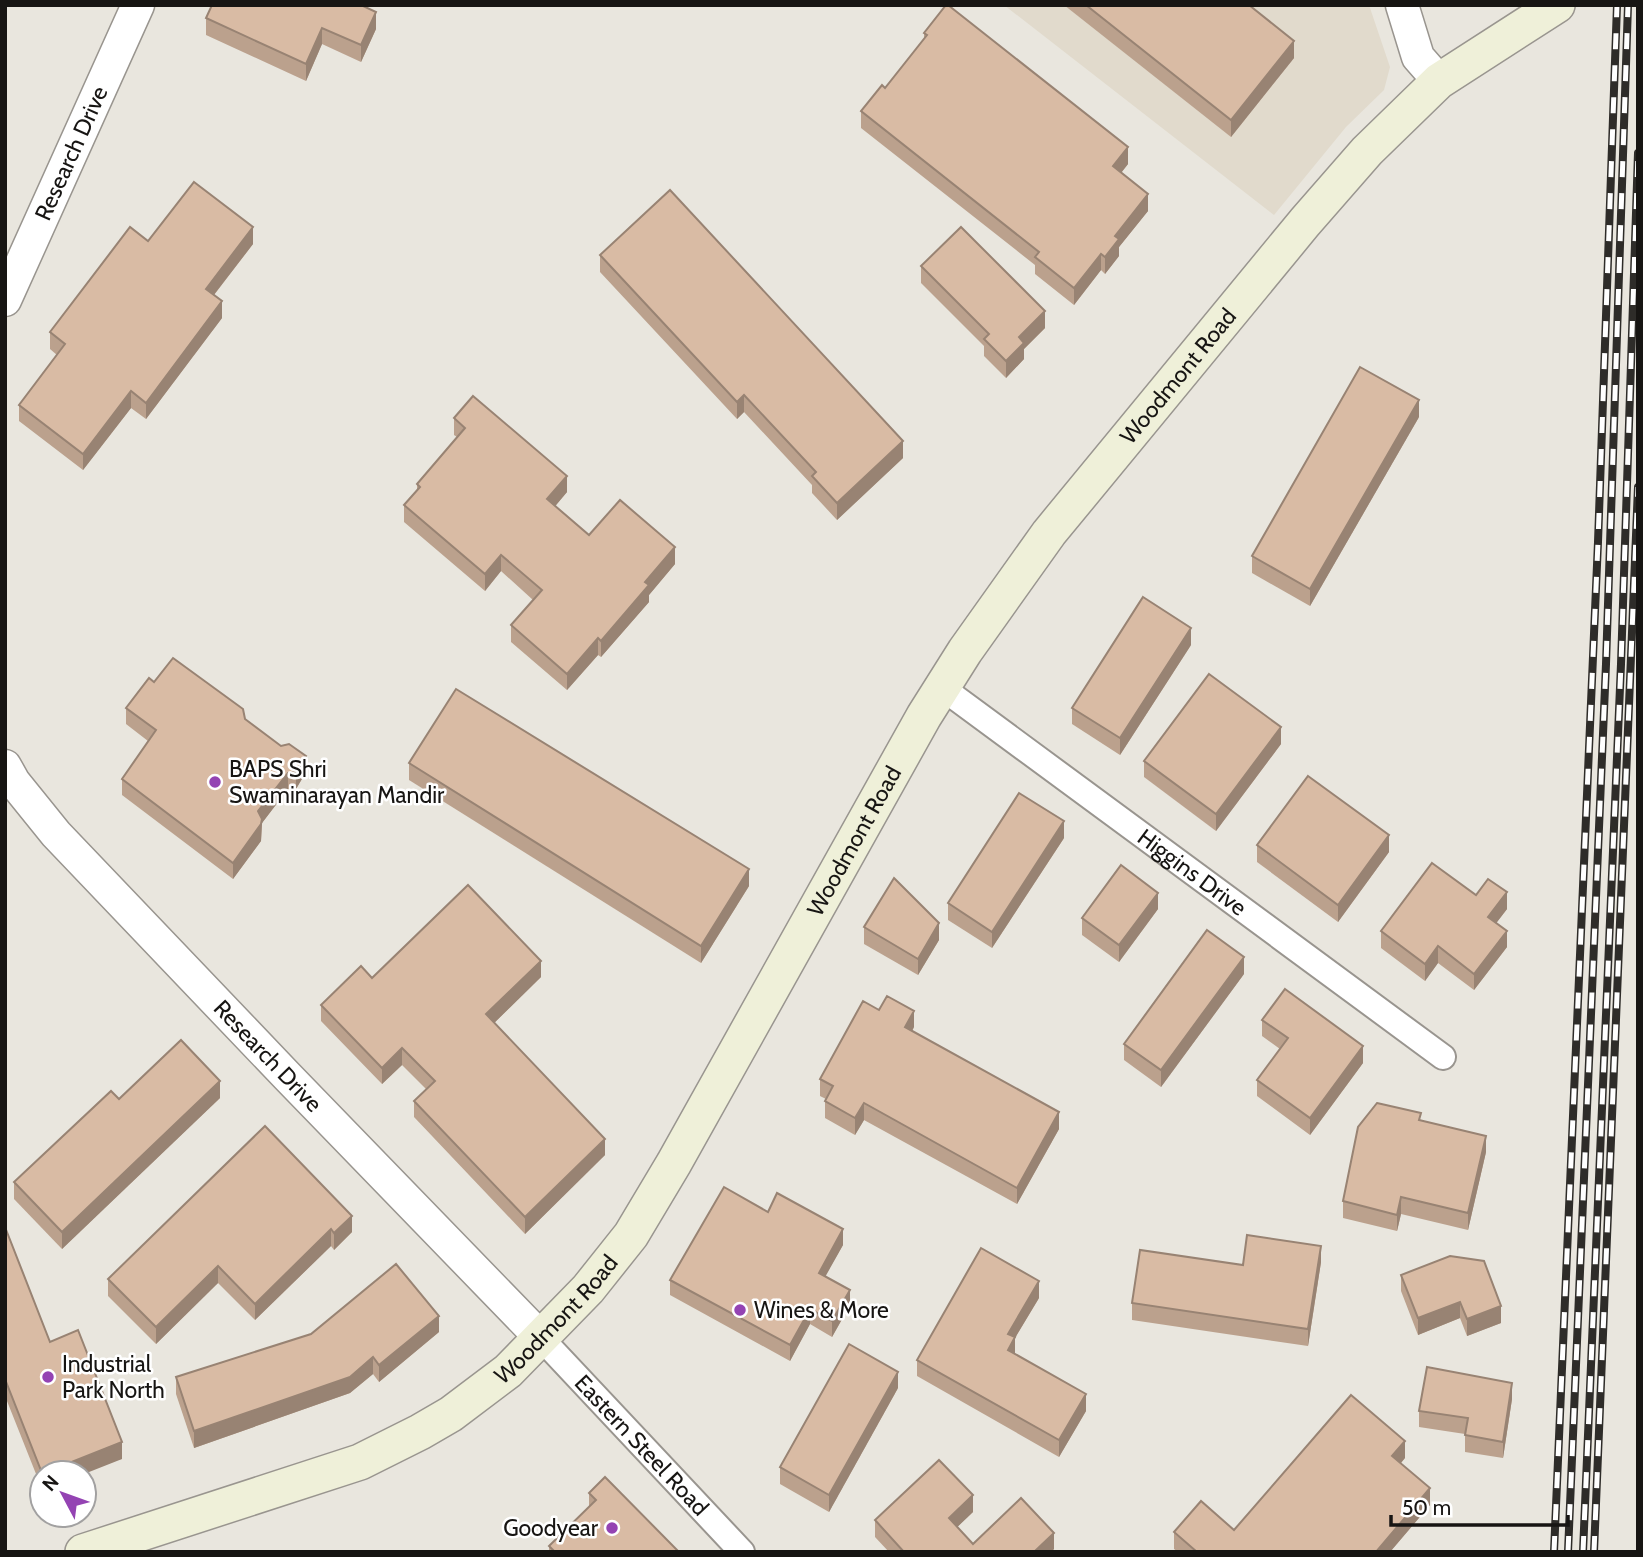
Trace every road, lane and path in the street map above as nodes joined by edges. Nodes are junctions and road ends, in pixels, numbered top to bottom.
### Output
1 (138, 5) edge
2 (1402, 5) edge
3 (1557, 5) edge
4 (1439, 81) junction
5 (5, 300) edge
6 (941, 687) junction
7 (5, 766) edge
8 (1443, 1057) dead end
9 (541, 1338) junction
10 (83, 1552) edge
11 (742, 1552) edge

1 - 5 street, Research Drive
2 - 4 street
3 - 4 main road, Woodmont Road
4 - 6 main road, Woodmont Road
6 - 8 street, Higgins Drive
6 - 9 main road, Woodmont Road
7 - 9 street, Research Drive
9 - 10 main road, Woodmont Road
9 - 11 street, Eastern Steel Road

